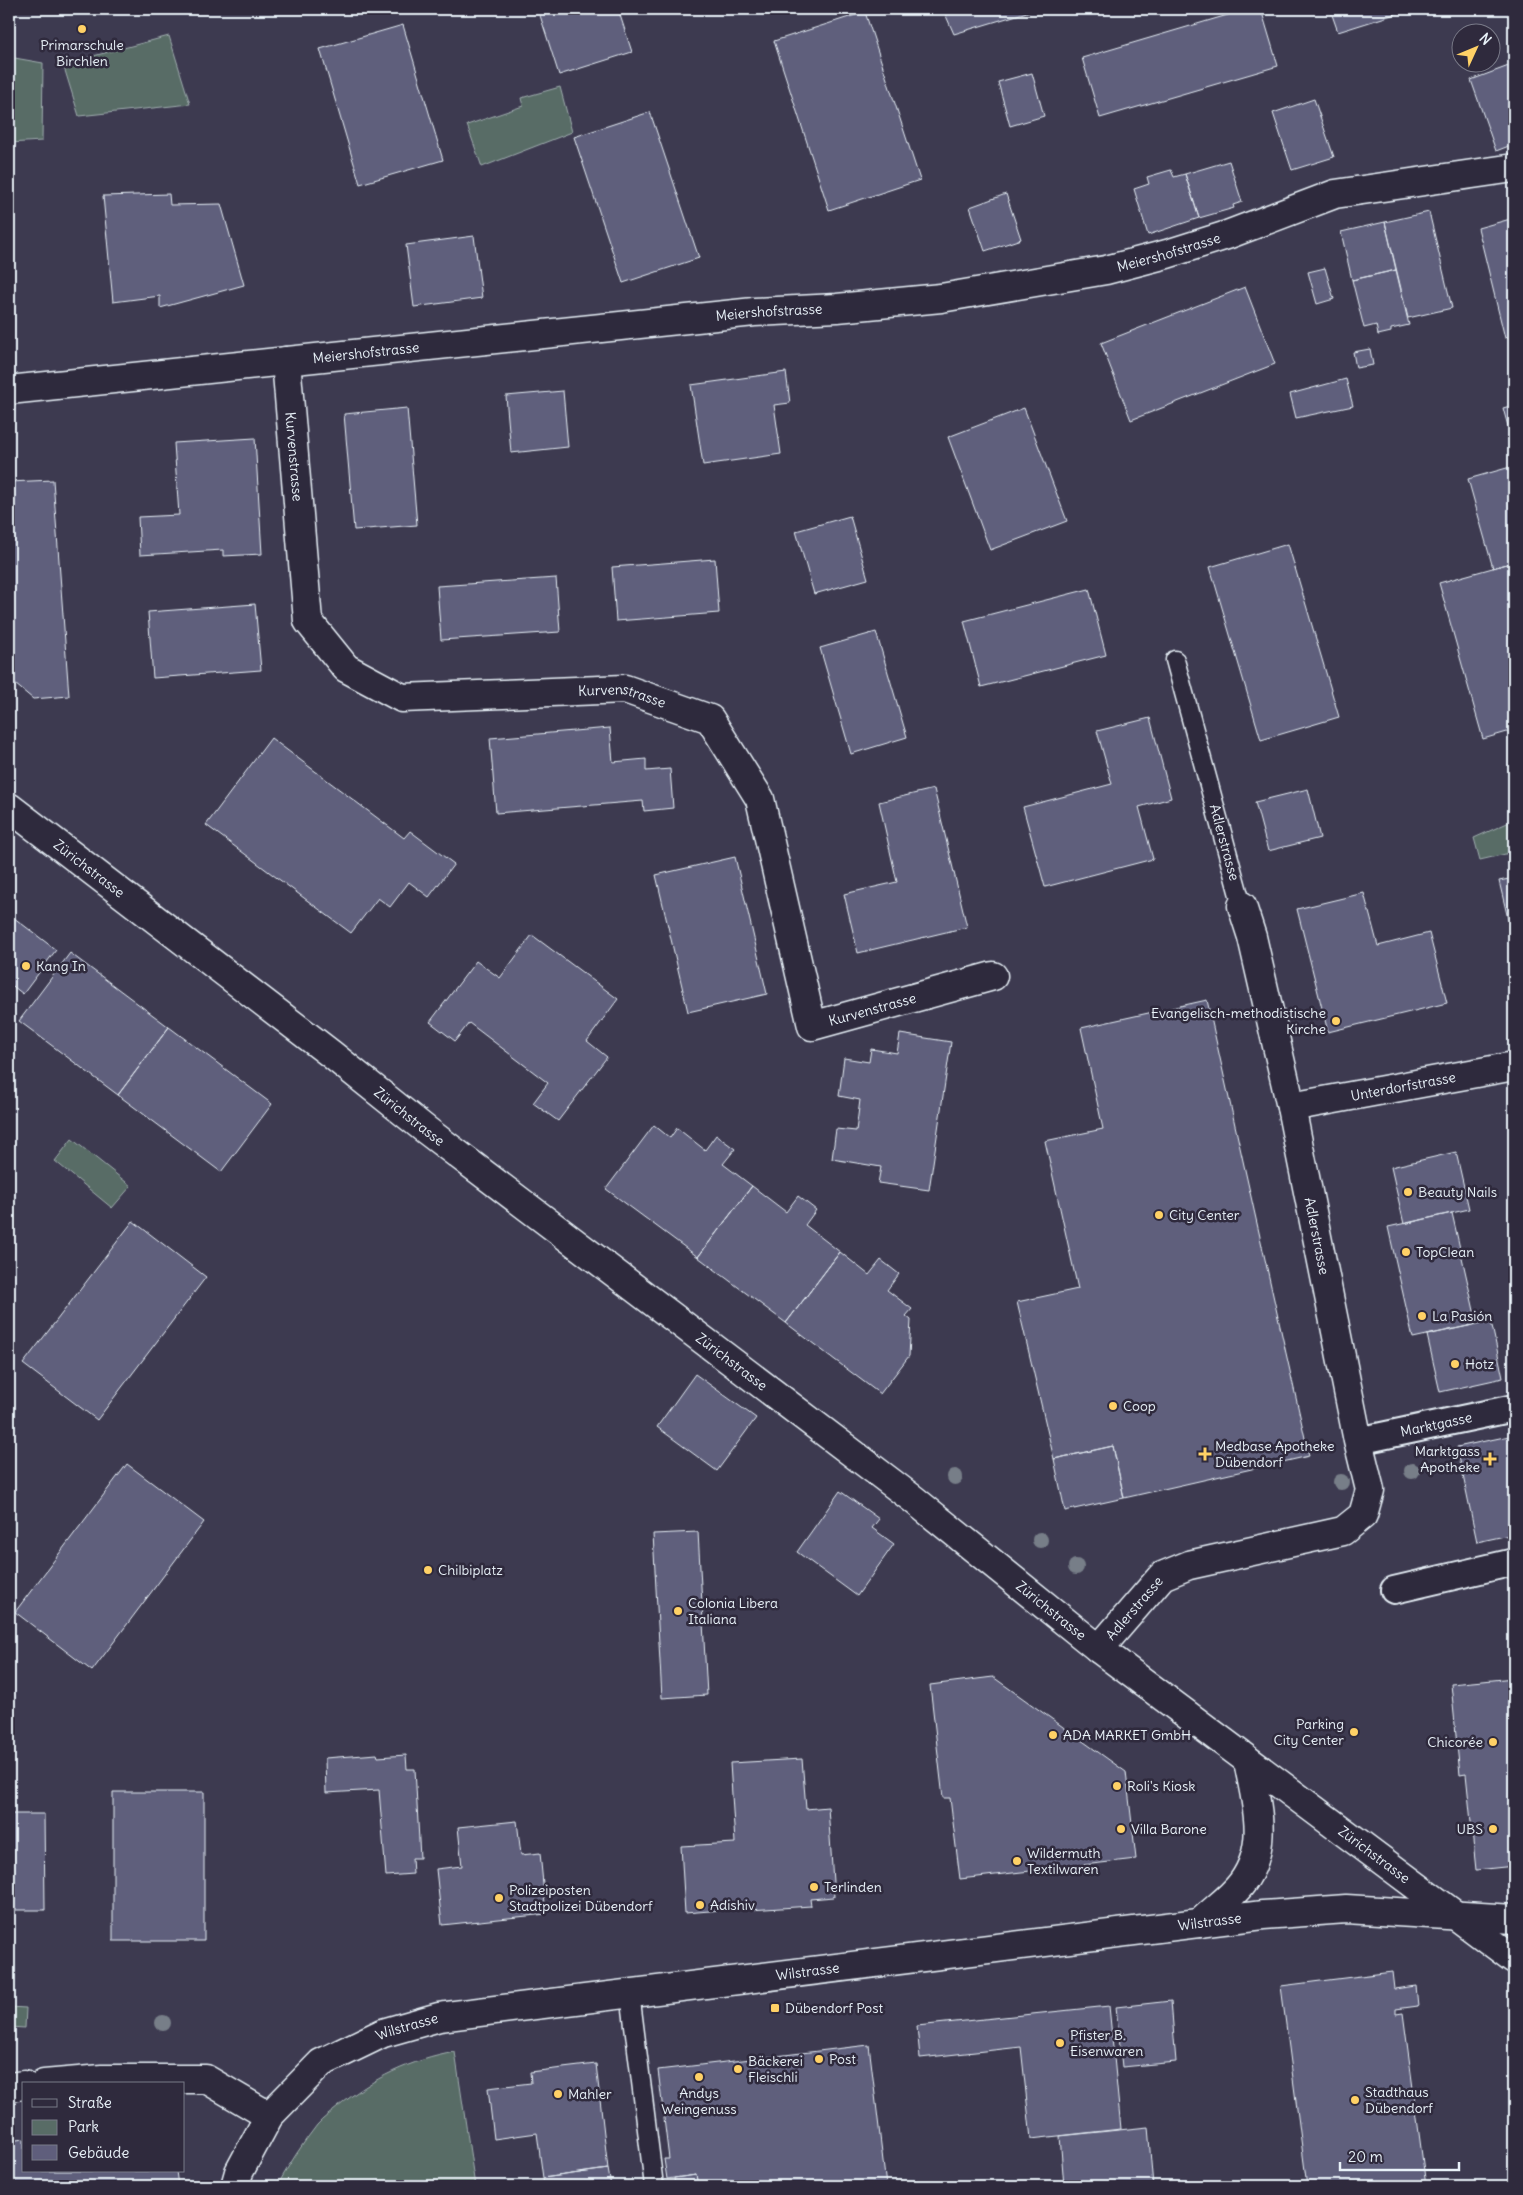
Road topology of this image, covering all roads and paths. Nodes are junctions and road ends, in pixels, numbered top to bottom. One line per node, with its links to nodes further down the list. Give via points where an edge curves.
1 (1514, 168): 2 (street, Meiershofstrasse, via 1335,194 1261,224 1144,260 1106,270 941,298 754,312)
2 (286, 361): 3 (street, Meiershofstrasse); 7 (street, Kurvenstrasse, via 308,621 346,668 402,698 625,689 710,719 760,799 812,1026)
3 (9, 390)
4 (1176, 660): 6 (lane, Adlerstrasse)
5 (9, 808): 14 (street, Zürichstrasse, via 426,1130 913,1498)
6 (1242, 906): 9 (street, Adlerstrasse)
7 (993, 976)
8 (1514, 1066): 9 (street, Unterdorfstrasse)
9 (1291, 1107): 11 (street, Adlerstrasse)
10 (1514, 1408): 11 (street, Marktgasse)
11 (1358, 1441): 14 (street, Adlerstrasse, via 1370,1490 1363,1515 1343,1531 1189,1565 1162,1576)
12 (1514, 1562): 13 (street)
13 (1394, 1590)
14 (1100, 1649): 15 (street, Zürichstrasse)
15 (1248, 1761): 16 (street, Zürichstrasse); 18 (street, via 1260,1823 1258,1850 1242,1883)
16 (1456, 1916): 17 (street, Wilstrasse); 18 (street, Wilstrasse, via 1346,1909); 19 (street, Zürichstrasse)
17 (1514, 1919)
18 (1200, 1923): 20 (street, Wilstrasse)
19 (1514, 1959)
20 (630, 1993): 24 (street, Wilstrasse, via 439,2017 383,2033 321,2063); 26 (lane)
21 (67, 2082): 24 (street, via 206,2079)
22 (22, 2085): 23 (street)
23 (9, 2087)
24 (269, 2116): 25 (street, Wilstrasse, via 239,2172)
25 (235, 2186)
26 (654, 2186)

